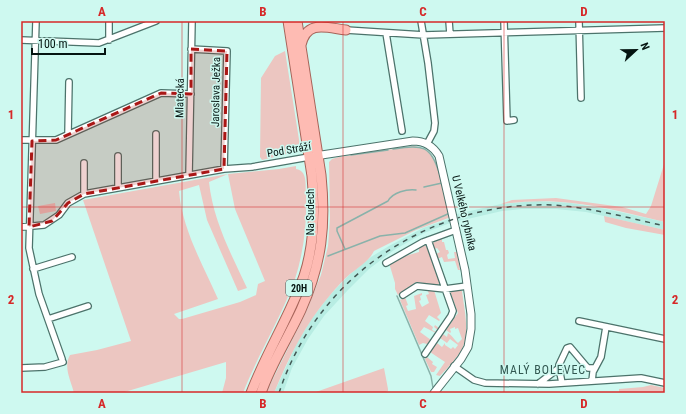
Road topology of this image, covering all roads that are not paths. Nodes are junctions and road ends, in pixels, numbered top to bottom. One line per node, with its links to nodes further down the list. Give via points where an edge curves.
1 (36, 21): 20 (street)
2 (109, 21): 19 (street)
3 (156, 21): 19 (street)
4 (192, 21): 21 (street, Mlatecká)
5 (288, 21): 34 (main road, Na Sudech / 20H)
6 (297, 21): 22 (main road, Na Sudech / 20H)
7 (421, 21): 17 (street)
8 (449, 21): 16 (street)
9 (504, 21): 15 (street)
10 (579, 21): 13 (street)
11 (665, 28): 13 (street)
12 (346, 30): 14 (street); 22 (main road, via 314,28 304,35)
13 (579, 31): 15 (street); 25 (street)
14 (386, 33): 17 (street); 27 (street)
15 (504, 33): 16 (street); 26 (street, via 507,121)
16 (450, 34): 17 (street)
17 (424, 35): 32 (street, via 435,123)
18 (21, 40): 20 (street)
19 (109, 40): 20 (street, via 99,43)
20 (36, 41): 31 (street)
21 (191, 49): 24 (street, Mlatecká); 36 (street, Jaroslava Ježka, via 227,51)
22 (301, 49): 34 (main road, Na Sudech / 20H)
23 (69, 82): 28 (street)
24 (190, 94): 28 (street, via 161,93); 37 (street, Mlatecká)
25 (580, 98)
26 (514, 120)
27 (402, 131)
28 (68, 134): 31 (street, via 56,140)
29 (156, 134): 38 (street)
30 (21, 140): 31 (street)
31 (32, 141): 42 (street)
32 (427, 144): 34 (street, Pod Stráží, via 410,141); 43 (street, U Velkého rybníka, via 434,149 440,160)
33 (118, 156): 39 (street)
34 (314, 156): 36 (street, Pod Stráží, via 252,167); 65 (main road, Na Sudech / 20H, via 314,214 308,259 296,295); 66 (main road, Na Sudech / 20H, via 322,187 324,216 318,260 301,309)
35 (84, 163): 40 (street)
36 (224, 169): 37 (street, Pod Stráží)
37 (189, 175): 38 (street, Pod Stráží)
38 (156, 181): 39 (street, Pod Stráží)
39 (118, 188): 40 (street, Pod Stráží)
40 (84, 194): 42 (street, Pod Stráží, via 68,203 59,215 44,226)
41 (21, 227): 42 (street, Pod Stráží)
42 (29, 227): 47 (street)
43 (456, 230): 44 (street); 48 (street, U Velkého rybníka)
44 (428, 240): 46 (street); 49 (street)
45 (72, 257): 47 (street)
46 (386, 263)
47 (33, 269): 52 (street)
48 (467, 286): 49 (street); 57 (street, U Velkého rybníka, via 471,314 470,339 468,347)
49 (445, 288): 50 (street, via 417,286); 56 (street, via 453,313)
50 (403, 295)
51 (88, 306): 52 (street)
52 (48, 319): 58 (street, via 63,360 45,367)
53 (579, 321): 54 (street)
54 (606, 327): 55 (street); 60 (street, via 601,357)
55 (665, 339)
56 (425, 354)
57 (454, 366): 64 (street, via 474,380 485,383); 67 (street, U Velkého rybníka)
58 (21, 368)
59 (559, 368): 60 (street, via 567,348 570,347 588,368); 62 (street); 64 (street)
60 (595, 368): 61 (street)
61 (592, 381): 62 (street); 63 (street, via 641,378)
62 (562, 383): 64 (street)
63 (665, 383)
64 (538, 384)
65 (251, 393)
66 (262, 393)
67 (434, 393)

